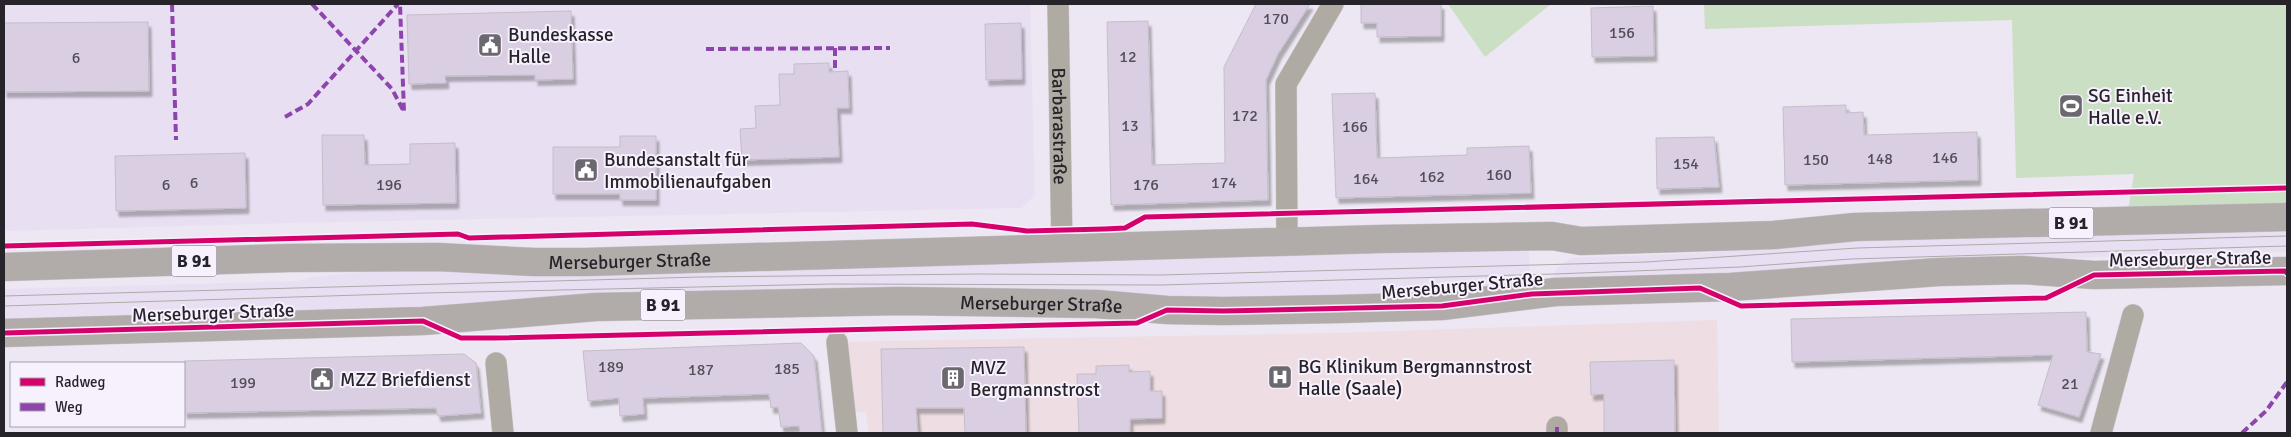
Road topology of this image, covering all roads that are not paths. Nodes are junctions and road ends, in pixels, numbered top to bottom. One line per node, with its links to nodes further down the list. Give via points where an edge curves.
1 (1058, 4): 5 (street, Barbarastraße)
2 (1333, 4): 4 (street, via 1286,84)
3 (2287, 217): 4 (main road, Merseburger Straße / B 91, via 1855,228 1774,235 1582,241 1552,236)
4 (1287, 242): 5 (main road, Merseburger Straße / B 91)
5 (1062, 249): 6 (main road, Merseburger Straße / B 91, via 542,262 429,257)
6 (4, 266)
7 (2287, 271): 9 (main road, Merseburger Straße / B 91, via 2094,275 2022,270 1939,272 1730,287 1555,292 1442,306 1338,309 1167,310 1097,304 900,301 596,307 423,321)
8 (2133, 315): 14 (street)
9 (4, 333)
10 (837, 342): 13 (street)
11 (496, 363): 12 (street)
12 (503, 433)
13 (847, 433)
14 (2101, 433)

